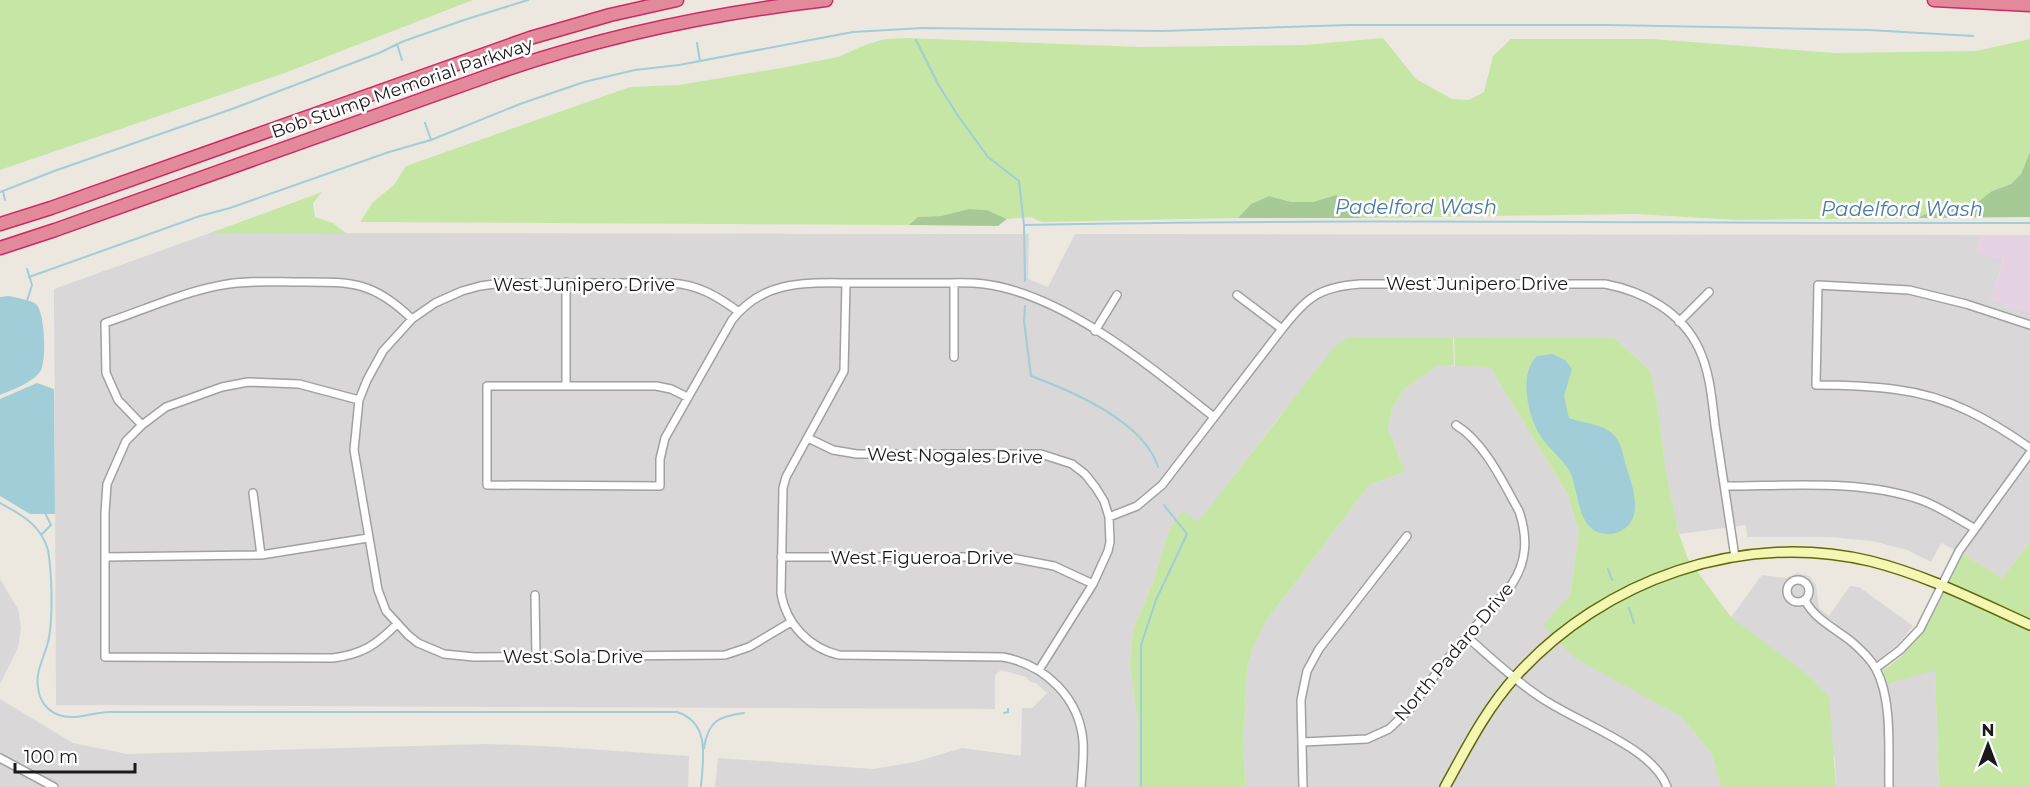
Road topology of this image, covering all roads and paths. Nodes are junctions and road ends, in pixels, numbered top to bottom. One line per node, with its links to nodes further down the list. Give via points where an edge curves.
1 (677, 0): 5 (highway, Bob Stump Memorial Parkway, via 520,41)
2 (826, 0): 6 (highway, Bob Stump Memorial Parkway, via 708,17 564,51)
3 (1934, 0): 4 (highway)
4 (2030, 5)
5 (0, 224)
6 (0, 248)
7 (566, 282): 13 (street, West Junipero Drive, via 682,284 711,292); 14 (street, West Junipero Drive, via 480,286 444,298); 20 (street)
8 (846, 283): 9 (street); 13 (street, via 786,285 761,294); 26 (street, via 844,371)
9 (954, 283): 18 (street, via 982,283 1031,295); 19 (street)
10 (1708, 292): 15 (street)
11 (1118, 295): 18 (street)
12 (1237, 295): 17 (street)
13 (739, 312): 21 (street)
14 (412, 320): 22 (street, West Junipero Drive, via 383,351); 24 (street, via 387,297 359,285 249,282 202,290 105,323 108,379 118,400)
15 (1679, 322): 17 (street, West Junipero Drive, via 1654,300 1605,284 1360,284 1314,294); 29 (street, West Junipero Drive, via 1699,349 1705,367)
16 (2030, 325): 27 (street, via 1909,290 1818,285 1816,385 1900,390 1944,401 1987,419)
17 (1282, 329): 23 (street, West Junipero Drive)
18 (1095, 331): 23 (street, via 1152,368)
19 (954, 357)
20 (566, 386): 21 (street, via 656,386); 21 (street, via 487,386 487,485 660,486 664,438)
21 (687, 397)
22 (359, 400): 24 (street, via 299,384 248,382 177,402); 34 (street, West Sola Drive, via 354,450)
23 (1214, 417): 31 (street, West Junipero Drive, via 1153,494)
24 (142, 425): 36 (street, via 126,441 107,484)
25 (1456, 425): 46 (street, North Padaro Drive, via 1470,434 1481,449 1519,511 1525,534 1521,570)
26 (808, 438): 31 (street, West Nogales Drive, via 833,450 857,454 1030,454 1056,458 1085,474 1104,501); 37 (street, via 783,488)
27 (2030, 448)
28 (2030, 453): 32 (street)
29 (1725, 486): 32 (street, via 1878,489 1937,507); 38 (street, West Junipero Drive)
30 (253, 493): 35 (street)
31 (1109, 518): 39 (street, via 1108,551)
32 (1974, 528): 40 (street)
33 (1407, 536): 51 (street, via 1311,661 1302,689)
34 (368, 538): 35 (street); 44 (street, West Sola Drive, via 378,590 386,611)
35 (261, 555): 36 (street)
36 (105, 556): 44 (street, via 105,657 352,656 378,643)
37 (782, 557): 39 (street, West Figueroa Drive, via 1007,557 1054,566); 43 (street, via 782,599)
38 (1735, 557): 40 (street, via 1796,553 1842,556); 50 (street, via 1652,579 1612,599 1563,631)
39 (1093, 584): 49 (street)
40 (1941, 584): 45 (street); 48 (street, via 1920,629)
41 (535, 595): 47 (street)
42 (1804, 600): 48 (street, via 1810,610 1859,649)
43 (791, 622): 47 (street, West Sola Drive, via 749,647 725,655); 49 (street, via 818,648 839,656 1003,657)
44 (397, 624): 47 (street, West Sola Drive, via 418,643 444,654)
45 (2030, 625)
46 (1466, 636): 50 (street); 51 (street, North Padaro Drive, via 1411,708 1389,729 1367,739)
47 (536, 657)
48 (1876, 668): 58 (street, via 1886,698)
49 (1039, 669): 54 (street, via 1066,695 1079,719 1083,742)
50 (1515, 678): 56 (street, via 1479,726); 57 (street, via 1545,701 1649,760)
51 (1303, 742): 55 (street)
52 (0, 758): 53 (street)
53 (54, 787)
54 (1081, 787)
55 (1303, 787)
56 (1445, 787)
57 (1667, 787)
58 (1889, 787)

